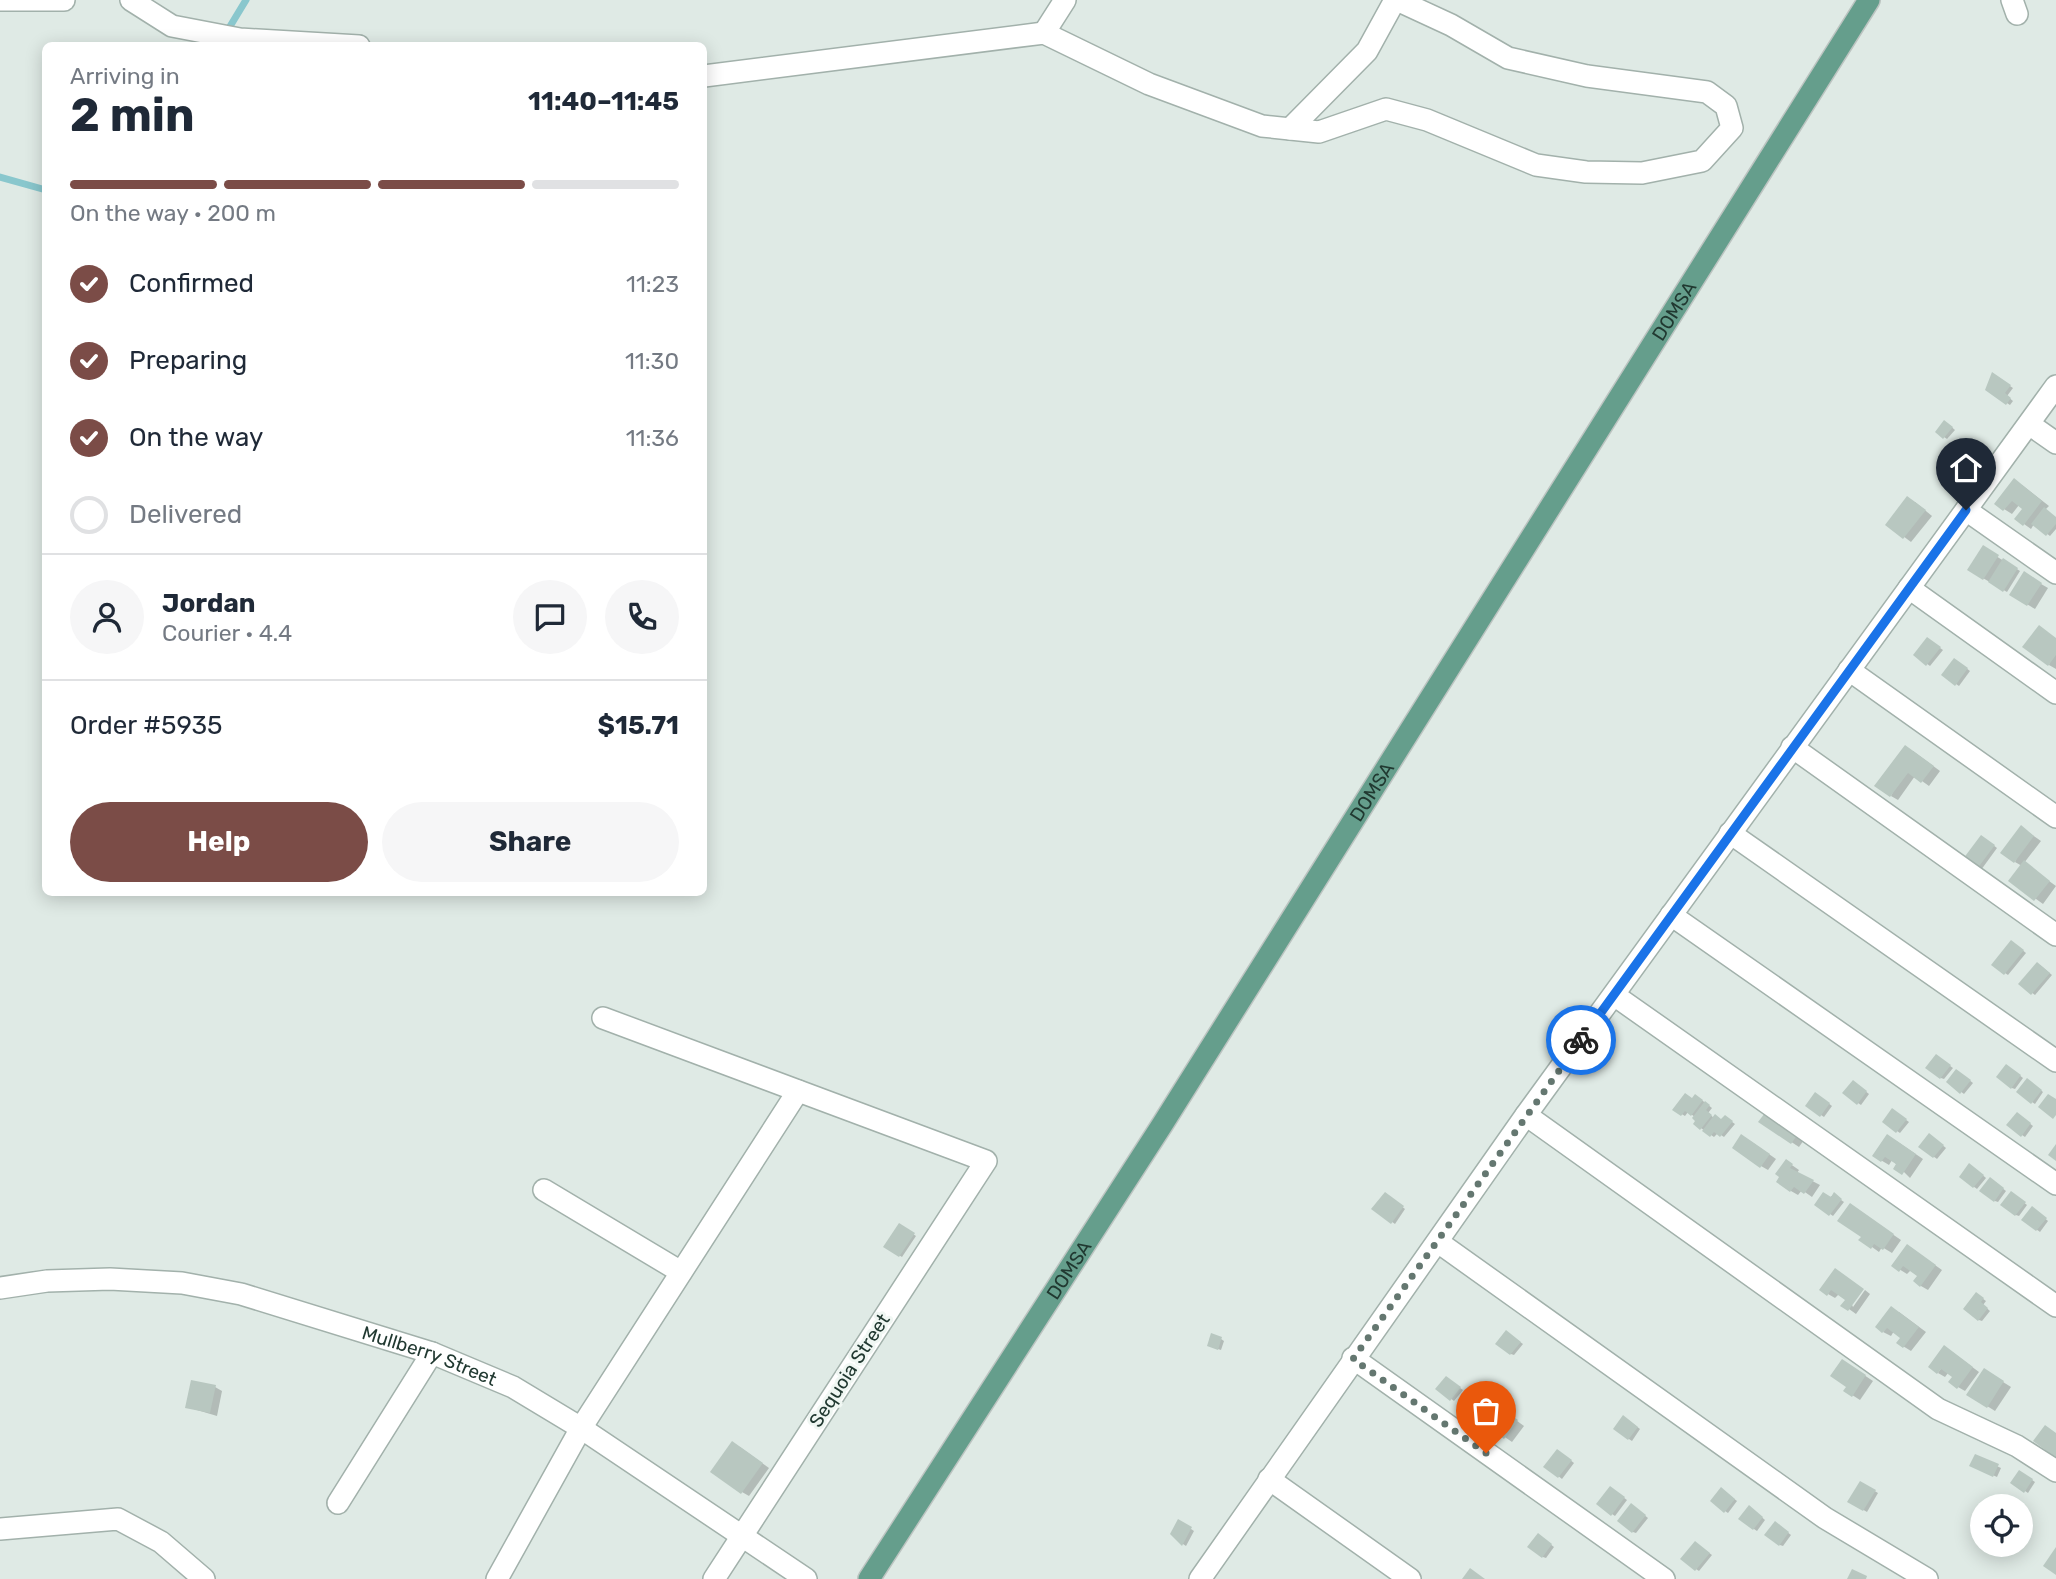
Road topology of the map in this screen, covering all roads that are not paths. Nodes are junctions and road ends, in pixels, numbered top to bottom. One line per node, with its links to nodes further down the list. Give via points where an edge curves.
1 (0, 0): 2 (street)
2 (64, 0)
3 (131, 0): 8 (street, via 173,26 240,39)
4 (1065, 0): 7 (street)
5 (1396, 0): 10 (street, via 1367,51); 10 (street, via 1508,58 1587,76 1707,92 1727,106 1732,128 1702,161 1642,173 1536,165 1427,120 1385,108 1319,132)
6 (1868, 0): 47 (main road, DOMSA, via 1162,1125)
7 (1044, 33): 9 (street); 10 (street, via 1226,115 1262,127)
8 (291, 42)
9 (707, 76)
10 (1290, 129)
11 (2056, 386): 12 (street)
12 (2029, 424): 13 (street); 14 (street)
13 (2056, 443)
14 (1966, 510): 15 (street); 16 (street)
15 (2056, 573)
16 (1909, 589): 17 (street); 18 (street)
17 (1850, 670): 19 (street); 20 (street)
18 (2056, 693)
19 (1792, 747): 21 (street); 23 (street)
20 (2056, 817)
21 (1730, 833): 22 (street); 26 (street)
22 (1671, 915): 24 (street); 29 (street)
23 (2056, 935)
24 (1614, 995): 28 (street); 34 (street)
25 (603, 1018): 27 (street)
26 (2056, 1061)
27 (798, 1091): 32 (street); 42 (street, Sequoia Street, via 986,1161)
28 (1526, 1115): 31 (street); 38 (street, via 1938,1409 2017,1446)
29 (2056, 1184)
30 (544, 1191): 32 (street)
31 (1438, 1242): 36 (street); 51 (street, via 1825,1518)
32 (681, 1272): 37 (street)
33 (0, 1288): 35 (street, Mullberry Street, via 110,1279 182,1283 241,1294)
34 (2056, 1306)
35 (432, 1353): 37 (street, Mullberry Street, via 513,1387); 40 (street)
36 (1353, 1359): 39 (street); 50 (street)
37 (581, 1428): 42 (street, Mullberry Street); 44 (street)
38 (2056, 1471)
39 (1269, 1479): 48 (street); 49 (street)
40 (338, 1503)
41 (0, 1529): 43 (street, via 118,1519 161,1542)
42 (740, 1536): 45 (street, Sequoia Street); 46 (street, Mullberry Street)
43 (204, 1579)
44 (497, 1579)
45 (714, 1579)
46 (806, 1579)
47 (869, 1579)
48 (1200, 1579)
49 (1410, 1579)
50 (1664, 1579)
51 (1927, 1579)

